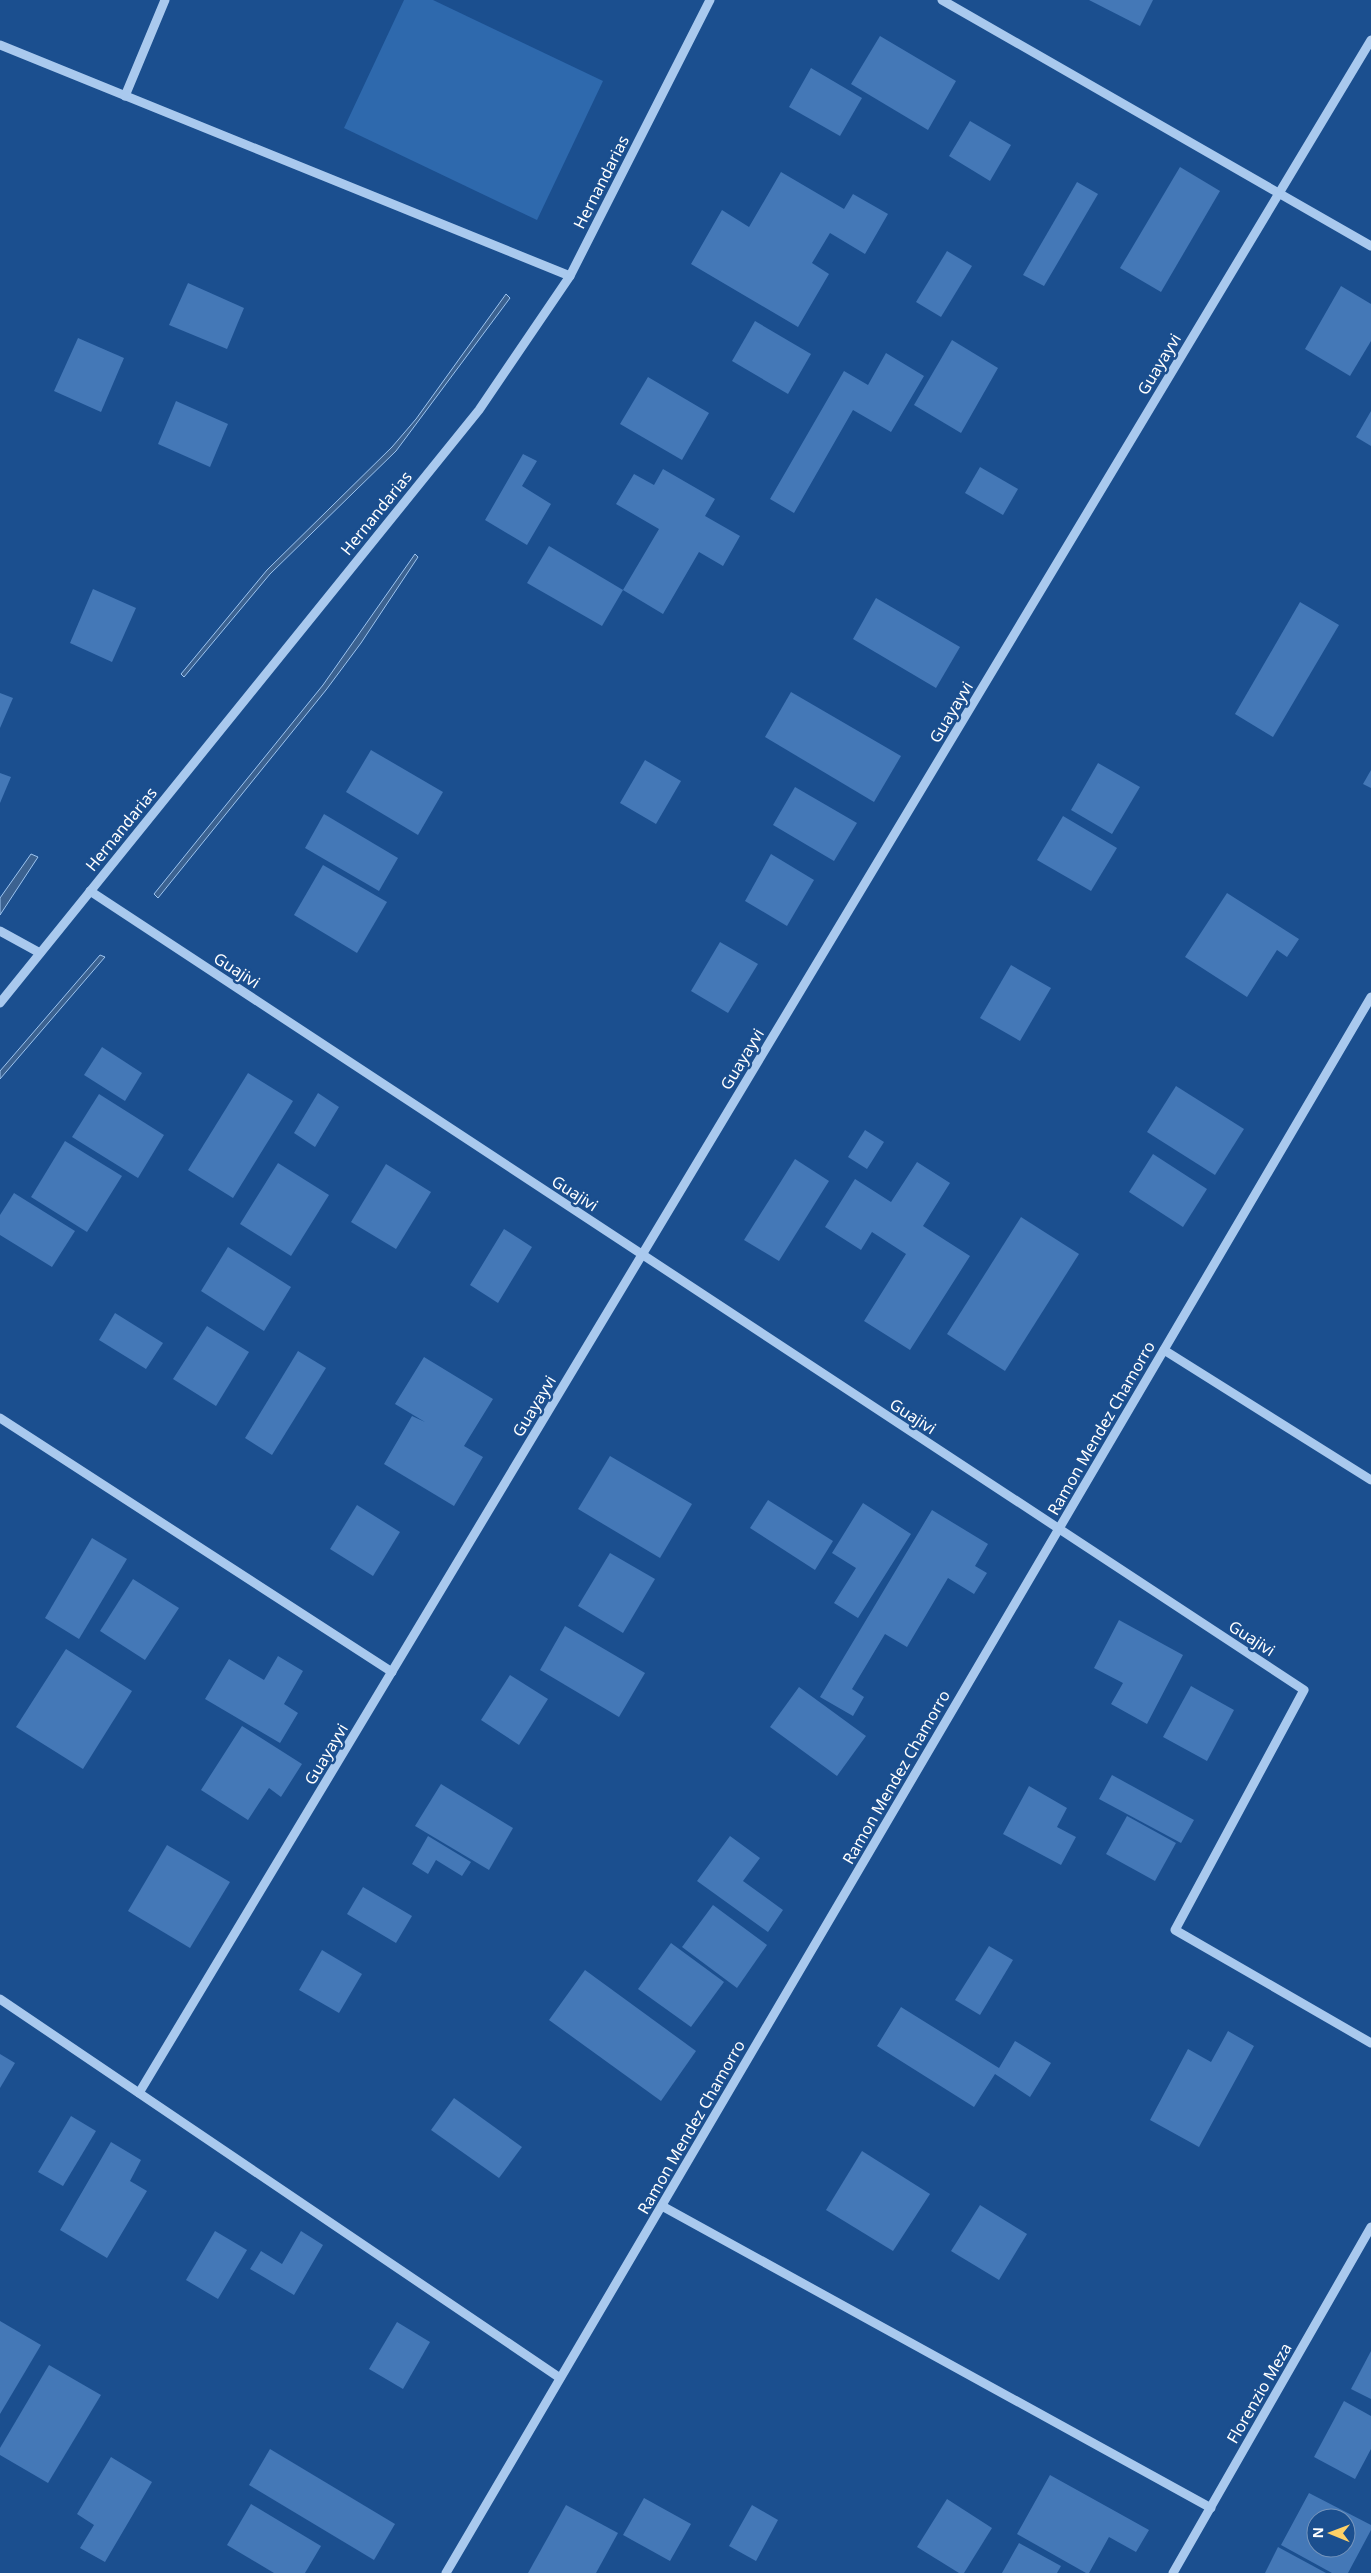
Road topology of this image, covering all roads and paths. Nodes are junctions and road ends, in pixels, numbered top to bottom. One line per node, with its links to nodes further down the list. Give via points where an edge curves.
1 (164, 0): 6 (street)
2 (710, 0): 9 (street, Hernandarias)
3 (942, 0): 7 (street)
4 (1371, 40): 7 (street, Guayayvi)
5 (0, 45): 6 (street)
6 (125, 96): 9 (street)
7 (1280, 192): 8 (street); 15 (street, Guayayvi)
8 (1371, 246)
9 (570, 276): 10 (street, Hernandarias, via 479,410)
10 (90, 891): 12 (street, Hernandarias); 15 (street, Guajivi)
11 (0, 931): 12 (street)
12 (40, 953): 14 (street, Hernandarias)
13 (1371, 997): 16 (street, Ramon Mendez Chamorro)
14 (0, 1003)
15 (642, 1255): 19 (street, Guajivi); 20 (street, Guayayvi)
16 (1164, 1350): 18 (street); 19 (street, Ramon Mendez Chamorro)
17 (0, 1418): 20 (street)
18 (1371, 1480)
19 (1059, 1529): 22 (street, Guajivi, via 1304,1690 1176,1930); 24 (street, Ramon Mendez Chamorro)
20 (392, 1672): 23 (street, Guayayvi)
21 (0, 1999): 23 (street)
22 (1371, 2043)
23 (139, 2093): 27 (street)
24 (662, 2206): 27 (street, Ramon Mendez Chamorro); 28 (street)
25 (1371, 2228): 26 (street, Florenzio Meza)
26 (1367, 2244): 28 (street, Florenzio Meza)
27 (560, 2378): 29 (street, Ramon Mendez Chamorro)
28 (1211, 2508): 30 (street, Florenzio Meza)
29 (446, 2573)
30 (1174, 2573)

